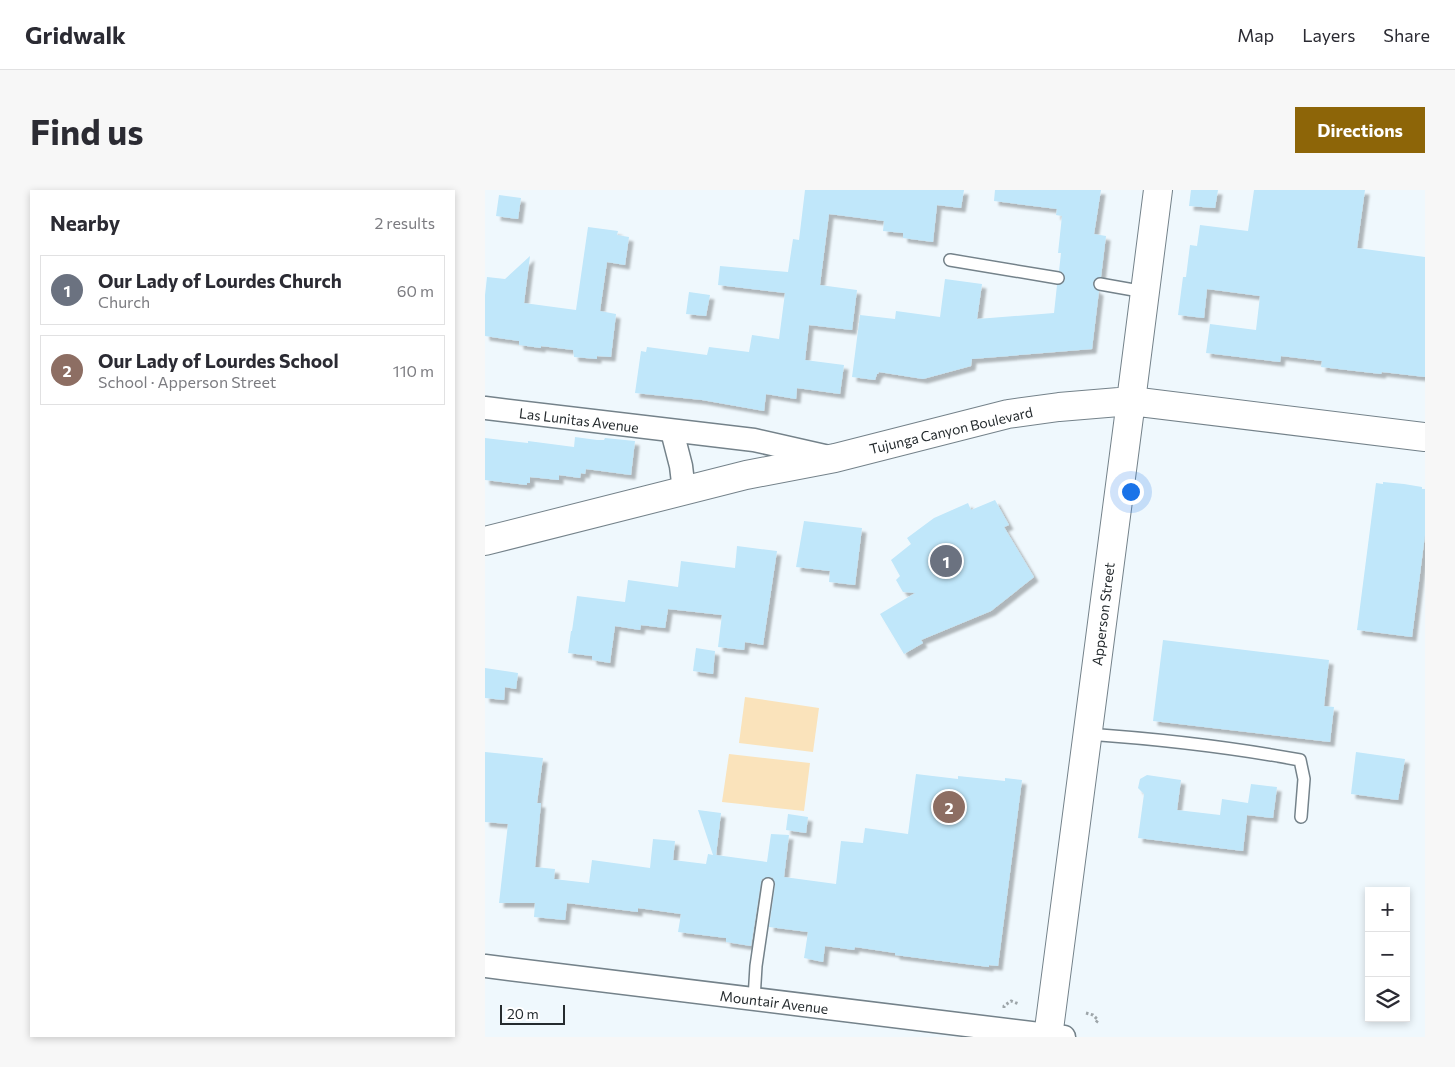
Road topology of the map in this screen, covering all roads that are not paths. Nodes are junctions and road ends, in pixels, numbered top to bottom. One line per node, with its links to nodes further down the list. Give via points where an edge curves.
1 (1158, 190): 5 (main road, Apperson Street)
2 (950, 260): 3 (lane)
3 (1058, 278)
4 (1100, 284): 5 (lane)
5 (1145, 292): 6 (main road, Apperson Street)
6 (1131, 400): 9 (main road, Tujunga Canyon Boulevard); 10 (main road, Tujunga Canyon Boulevard, via 1008,414); 13 (main road, Apperson Street)
7 (485, 408): 8 (street, Las Lunitas Avenue)
8 (672, 431): 10 (street, Las Lunitas Avenue, via 754,440); 11 (street)
9 (1425, 437)
10 (835, 458): 11 (main road, Tujunga Canyon Boulevard)
11 (684, 491): 12 (main road, Tujunga Canyon Boulevard)
12 (485, 542)
13 (1087, 734): 14 (lane, via 1207,746 1300,760 1303,779); 18 (main road, Apperson Street)
14 (1301, 817)
15 (768, 884): 17 (lane)
16 (485, 966): 17 (street, Mountair Avenue)
17 (753, 999): 18 (street, Mountair Avenue)
18 (1053, 1036)

